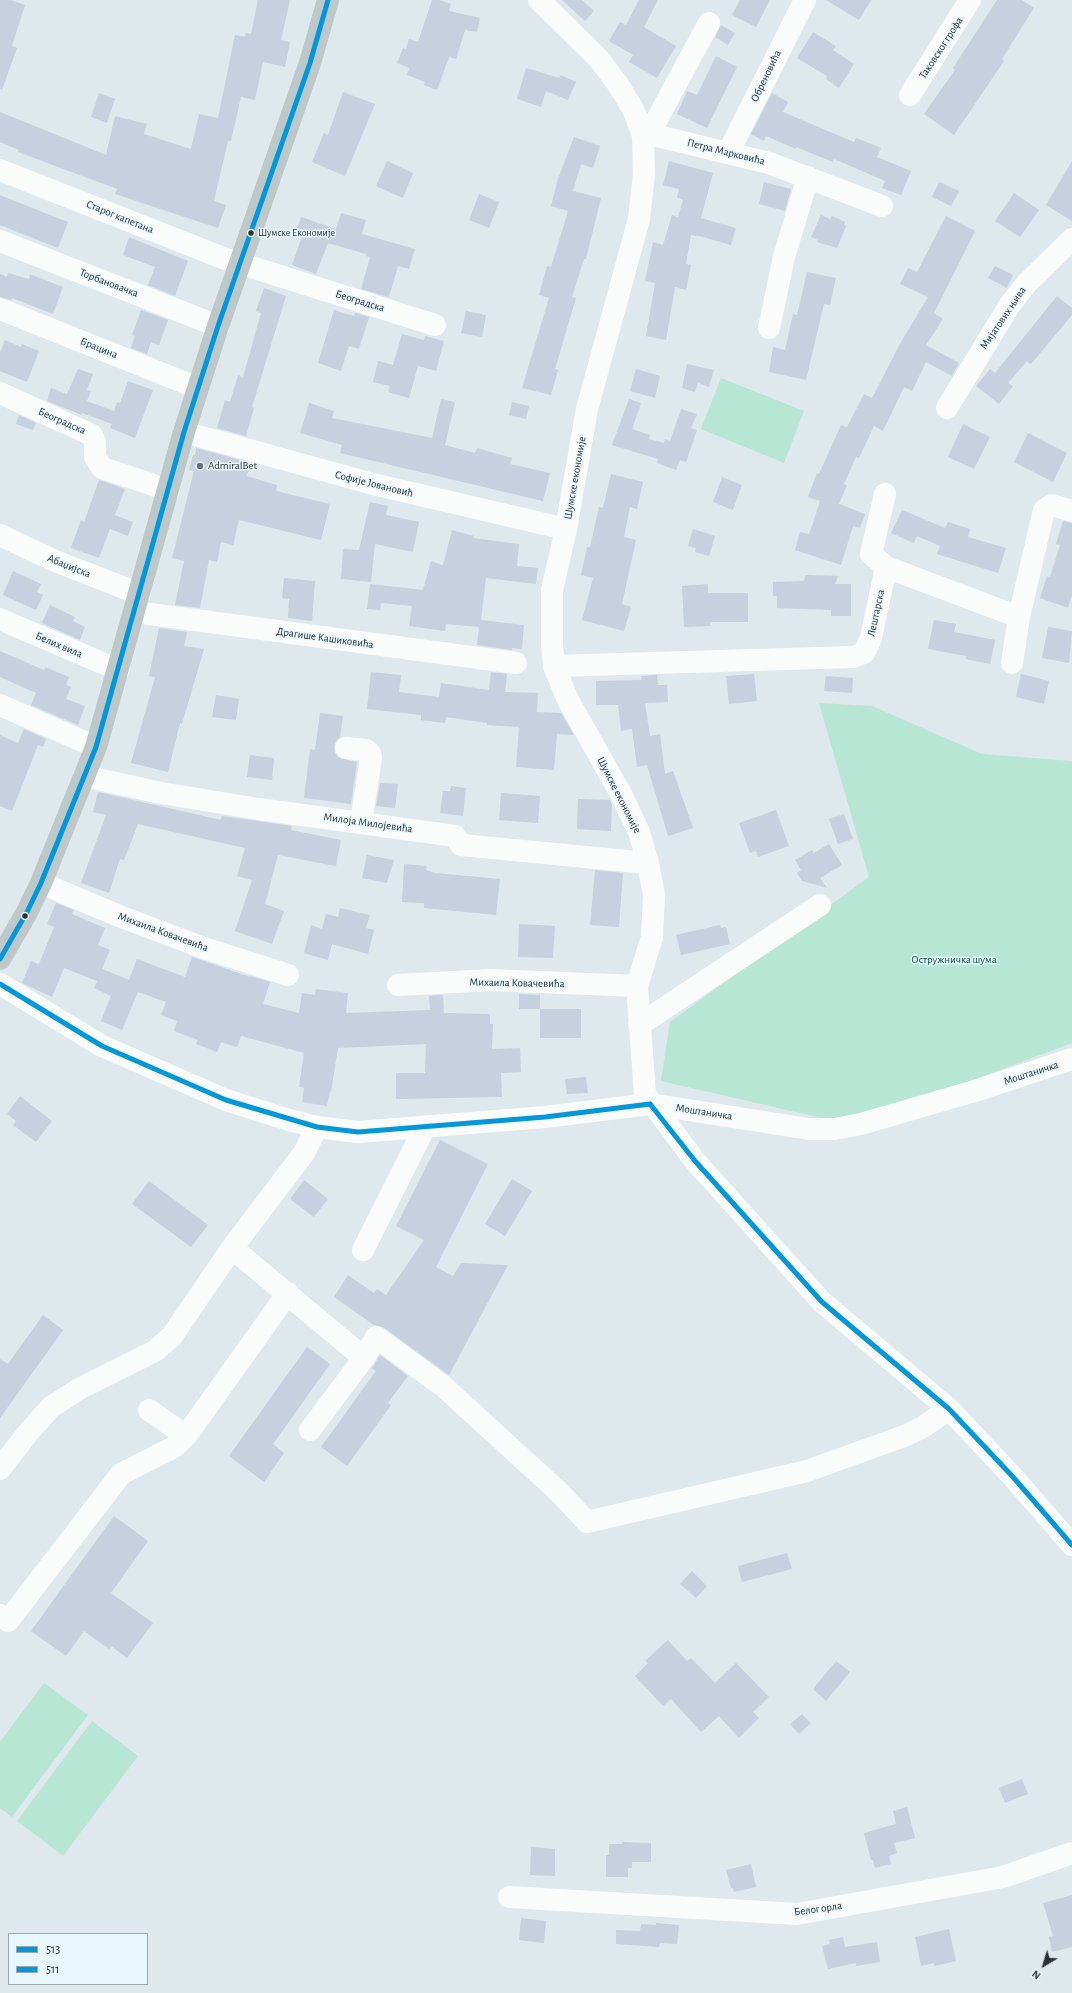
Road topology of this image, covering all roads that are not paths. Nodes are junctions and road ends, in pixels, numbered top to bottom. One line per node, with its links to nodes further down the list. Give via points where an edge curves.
1 (328, 0): 14 (main road, via 310,63)
2 (539, 0): 7 (street, Шумске економије, via 599,59 617,83)
3 (805, 0): 8 (street, Обреновића)
4 (970, 0): 6 (street, Таковског грофа)
5 (709, 23): 7 (street)
6 (910, 95)
7 (646, 135): 8 (street, Петра Марковића); 26 (street, Шумске економије, via 639,219 587,409)
8 (728, 153): 10 (street, Петра Марковића)
9 (0, 170): 14 (street, Старог капетана)
10 (808, 176): 11 (street, Петра Марковића); 18 (street, via 784,257)
11 (882, 206)
12 (1072, 239): 21 (street, Мијатових њива, via 1027,282 1009,306)
13 (0, 241): 17 (street, Торбановачка)
14 (240, 264): 16 (street, Београдска); 17 (main road)
15 (0, 309): 19 (street, Брацина)
16 (435, 325)
17 (218, 326): 19 (main road)
18 (768, 328)
19 (198, 388): 22 (main road)
20 (0, 393): 23 (street, Београдска, via 92,435 95,442 95,457 102,468)
21 (947, 408)
22 (184, 432): 23 (main road); 26 (street, Софије Јовановић, via 373,484)
23 (168, 492): 29 (main road)
24 (885, 494): 28 (street, via 871,554)
25 (1072, 511): 30 (street, via 1052,505 1044,510)
26 (566, 529): 34 (street, Шумске економије, via 552,590)
27 (0, 535): 29 (street, Абаџијска)
28 (886, 567): 30 (street); 34 (street, Лештарска, via 871,638 864,653 853,657)
29 (138, 603): 32 (street, Драгише Кашиковића); 35 (main road)
30 (1019, 617): 33 (street)
31 (0, 619): 35 (street, Белих вила, via 97,662)
32 (516, 663)
33 (1012, 663)
34 (554, 666): 41 (street, Шумске економије, via 568,700 621,794 639,832)
35 (119, 669): 37 (main road)
36 (0, 705): 37 (street)
37 (96, 747): 39 (main road)
38 (346, 748): 40 (street, via 366,750 370,753)
39 (84, 776): 40 (street, Милоја Милојевића, via 161,793); 42 (main road)
40 (361, 822): 41 (street, Милоја Милојевића, via 455,836 461,845)
41 (648, 863): 48 (street, Шумске економије, via 654,895 652,937)
42 (41, 882): 44 (main road); 45 (street, Михаила Ковачевића, via 204,948)
43 (820, 905): 49 (street)
44 (0, 960)
45 (288, 974)
46 (0, 984): 52 (street, Моштаничка, via 102,1046 226,1100)
47 (398, 985): 48 (street, Михаила Ковачевића, via 490,980)
48 (637, 986): 49 (street, Шумске економије)
49 (639, 1025): 51 (street, Шумске економије, via 645,1094)
50 (1072, 1059): 51 (street, Моштаничка, via 978,1090 861,1124 835,1129 809,1129)
51 (650, 1104): 53 (street, Моштаничка, via 545,1117); 58 (street, Шумске економије, via 695,1161 822,1302)
52 (317, 1127): 53 (street, Моштаничка, via 358,1132); 54 (street, via 304,1153)
53 (425, 1127): 55 (street)
54 (232, 1248): 56 (street); 62 (street, via 172,1336 155,1351 79,1389 51,1407)
55 (363, 1250)
56 (288, 1293): 57 (street); 61 (street)
57 (364, 1358): 58 (street, via 376,1337 443,1386 560,1493 587,1522 807,1471 907,1435); 60 (street)
58 (949, 1409): 63 (street, Шумске економије)
59 (150, 1410): 61 (street)
60 (310, 1430)
61 (186, 1436): 64 (street, via 174,1447 121,1474 8,1621)
62 (4, 1456)
63 (1072, 1545)
64 (0, 1615)
65 (1072, 1853): 66 (street, Белог орла, via 1003,1877 797,1914)
66 (510, 1897)

